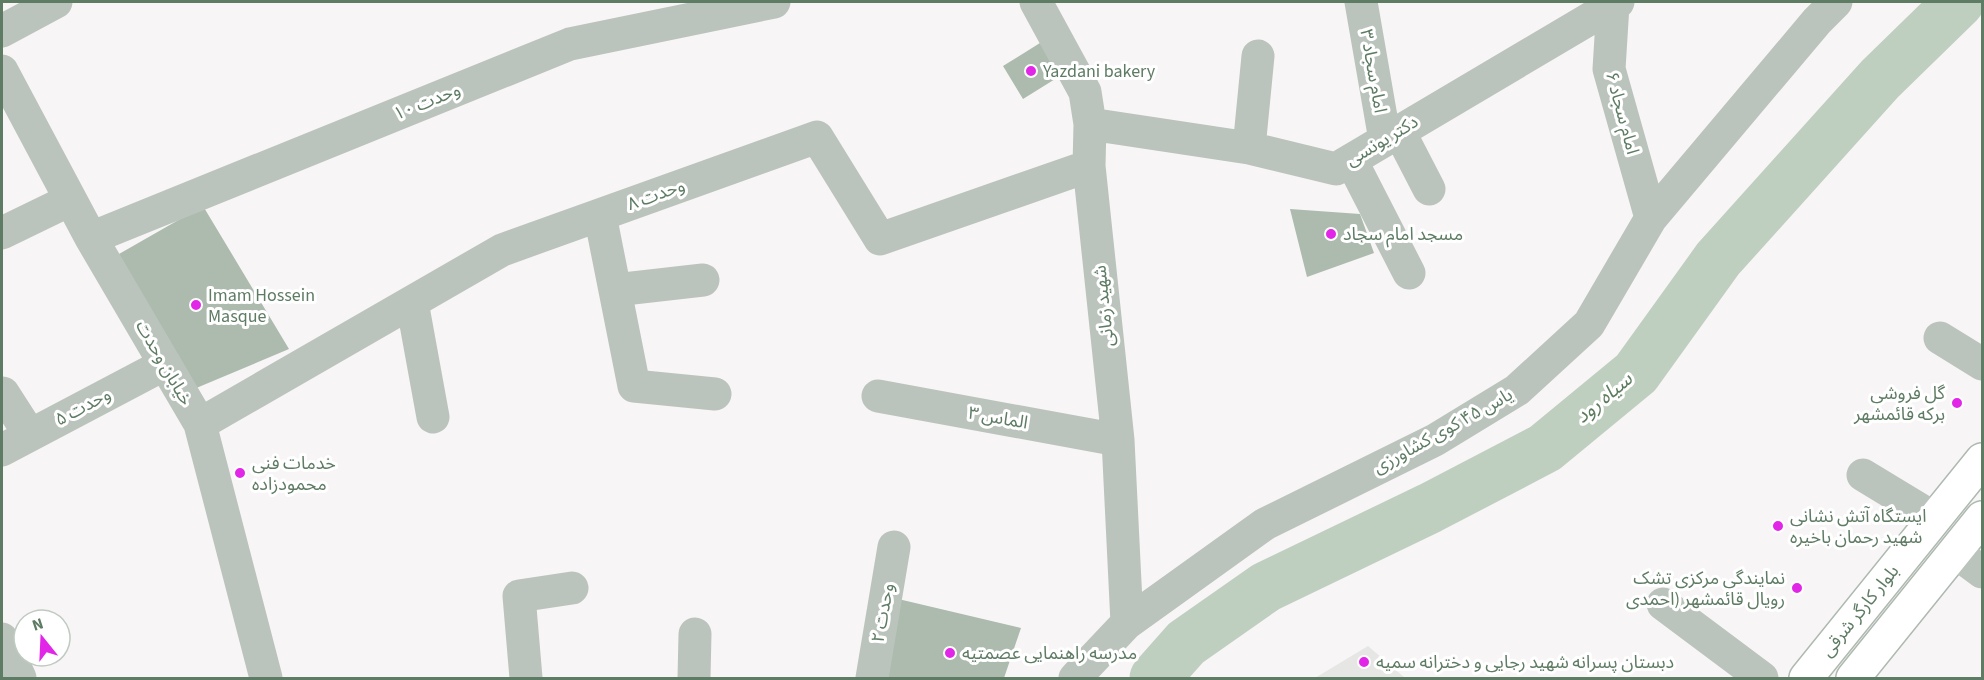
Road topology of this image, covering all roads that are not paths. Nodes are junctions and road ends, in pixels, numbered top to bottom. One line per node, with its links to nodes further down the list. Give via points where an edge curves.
1 (56, 2): 7 (street)
2 (774, 2): 20 (street, وحدت ۱۰, via 570,45)
3 (1036, 2): 10 (street, شهید زمانی, via 1085,92)
4 (1362, 2): 11 (street, امام سجاد ۳)
5 (1836, 2): 18 (street, یاس ۴۵ کوی کشاورزی)
6 (1614, 3): 11 (street, دکتر یونسی); 18 (street, امام سجاد ۶, via 1609,69)
7 (2, 31)
8 (1258, 56): 12 (street)
9 (2, 71): 16 (street, خیابان وحدت)
10 (1090, 124): 12 (street, دکتر یونسی); 14 (street, شهید زمانی)
11 (1392, 136): 13 (street, دکتر یونسی); 15 (street, امام سجاد ۳)
12 (1249, 148): 13 (street, دکتر یونسی, via 1336,169)
13 (1351, 160): 21 (street)
14 (1089, 166): 17 (street, وحدت ۸, via 880,239 817,137); 34 (street, شهید زمانی)
15 (1429, 189)
16 (70, 200): 19 (street); 20 (street, خیابان وحدت)
17 (600, 215): 23 (street); 24 (street, وحدت ۸, via 502,250)
18 (1651, 218): 45 (street, یاس ۴۵ کوی کشاورزی, via 1588,324 1517,390 1435,440 1265,524)
19 (2, 233)
20 (91, 238): 26 (street, خیابان وحدت)
21 (1409, 273)
22 (703, 280): 23 (street)
23 (615, 290): 29 (street, via 634,386)
24 (412, 302): 31 (street); 32 (street, وحدت ۸)
25 (1940, 339): 27 (street)
26 (165, 364): 32 (street, خیابان وحدت); 33 (street, وحدت ۵)
27 (1983, 364)
28 (3, 393): 33 (street)
29 (715, 394)
30 (878, 396): 34 (street, الماس ۳)
31 (433, 417)
32 (200, 424): 49 (street, خیابان وحدت)
33 (30, 435): 35 (street, وحدت ۵)
34 (1118, 440): 45 (street, شهید زمانی)
35 (2, 450)
36 (1983, 460): 39 (main road, بلوار کارگر شرقی)
37 (1863, 475): 39 (street)
38 (1983, 518): 41 (main road, بلوار کارگر شرقی)
39 (1934, 519): 55 (main road, بلوار کارگر شرقی)
40 (894, 547): 52 (street, وحدت ۲)
41 (1955, 552): 42 (street); 56 (main road, بلوار کارگر شرقی)
42 (1983, 572)
43 (572, 588): 50 (street, via 519,596)
44 (1663, 604): 54 (street)
45 (1127, 623): 53 (street, یاس ۴۵ کوی کشاورزی)
46 (695, 634): 51 (street)
47 (2, 639): 48 (street)
48 (20, 678)
49 (266, 678)
50 (526, 678)
51 (694, 678)
52 (872, 678)
53 (1075, 678)
54 (1762, 678)
55 (1806, 678)
56 (1853, 678)

